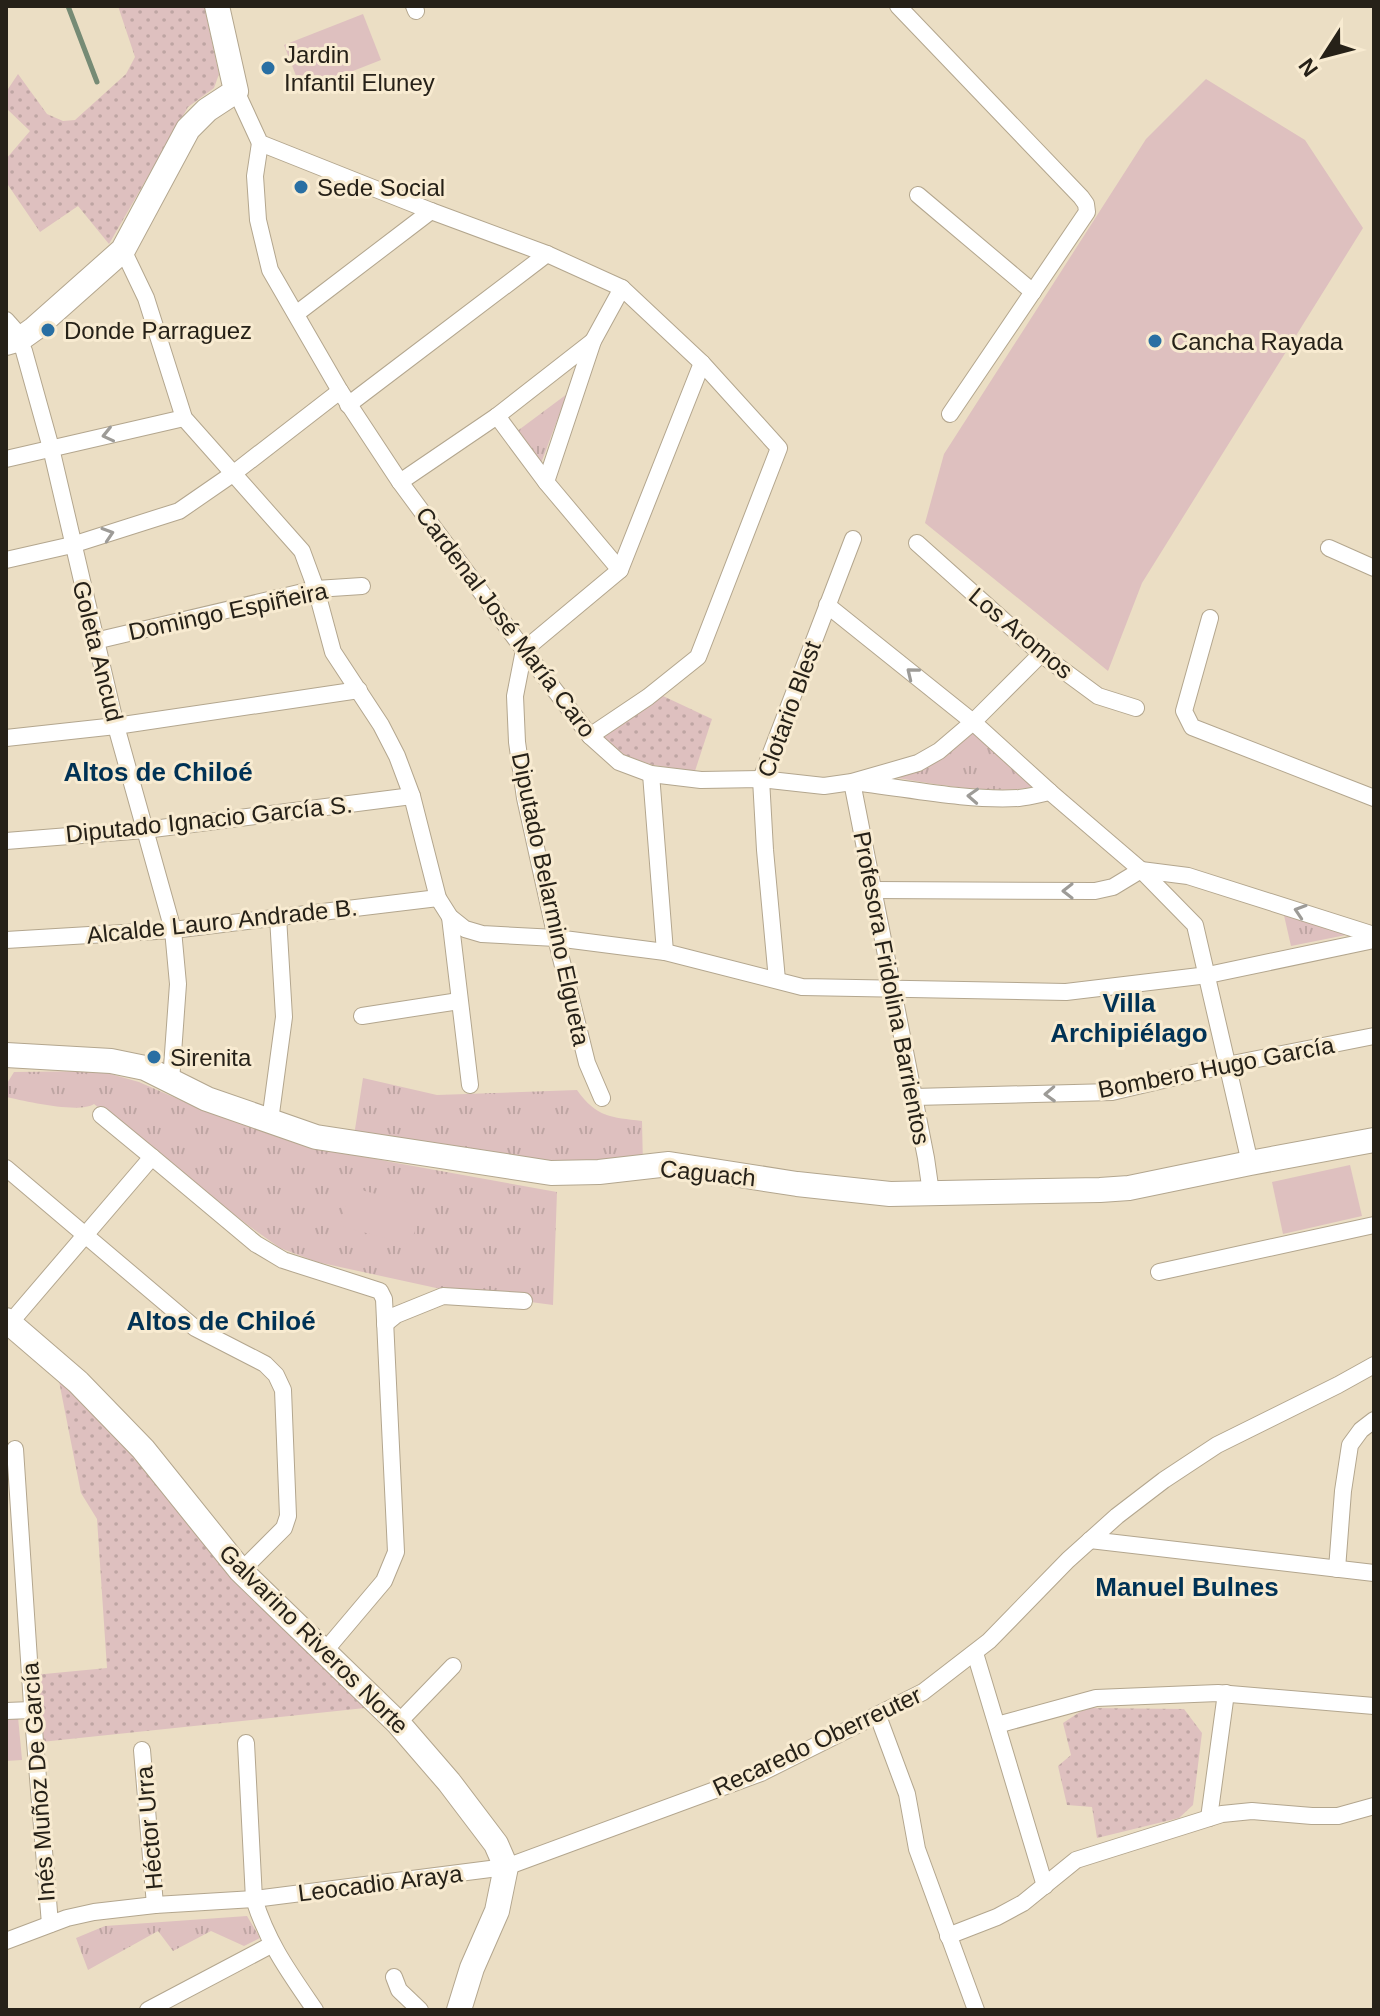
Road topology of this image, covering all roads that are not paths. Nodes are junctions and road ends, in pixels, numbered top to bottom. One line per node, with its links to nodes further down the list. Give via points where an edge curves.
1 (217, 6): 3 (street)
2 (905, 9): 10 (street, via 1086,204 1087,212)
3 (236, 91): 4 (street); 7 (street, via 188,129)
4 (260, 143): 6 (street); 11 (street, Cardenal José María Caro, via 255,176 258,220 270,270)
5 (918, 195): 10 (street)
6 (431, 211): 8 (street); 11 (street)
7 (123, 250): 12 (street); 18 (street, via 146,298)
8 (547, 254): 9 (street); 15 (street)
9 (622, 288): 13 (street); 14 (street)
10 (1033, 292): 16 (street)
11 (296, 314): 15 (street, Cardenal José María Caro)
12 (11, 334): 19 (street, Goleta Ancud, via 24,351)
13 (593, 341): 17 (street); 23 (street)
14 (702, 363): 30 (street); 42 (street, via 779,448 698,657)
15 (344, 398): 21 (street); 22 (street, Cardenal José María Caro)
16 (950, 414)
17 (497, 416): 22 (street); 23 (street)
18 (184, 418): 19 (street, one-way to 19); 21 (street)
19 (51, 448): 20 (street); 26 (street, Goleta Ancud)
20 (6, 459)
21 (234, 473): 26 (street, one-way to 21, via 179,511); 32 (street, via 302,551)
22 (400, 482): 36 (street, Cardenal José María Caro)
23 (546, 482): 30 (street)
24 (853, 539): 33 (street, Clotario Blest)
25 (917, 543): 37 (street, Los Aromos)
26 (72, 545): 28 (street); 35 (street, Goleta Ancud)
27 (1329, 548): 29 (street)
28 (6, 560)
29 (1374, 568)
30 (620, 570): 36 (street)
31 (362, 586): 32 (street, Domingo Espiñeira)
32 (316, 589): 35 (street, Domingo Espiñeira); 38 (street, via 333,652)
33 (827, 605): 40 (street, one-way to 33); 45 (street, Clotario Blest)
34 (1210, 618): 49 (street, via 1184,711 1192,727)
35 (95, 641): 41 (street, Goleta Ancud)
36 (524, 650): 42 (street, Cardenal José María Caro); 59 (street, Diputado Belarmino Elgueta, via 515,696 517,742)
37 (1041, 654): 39 (street, Los Aromos, via 1098,696); 40 (street, Cardenal José María Caro)
38 (359, 690): 41 (street); 48 (street, via 397,756)
39 (1136, 708)
40 (973, 722): 46 (street, Cardenal José María Caro, via 918,763); 47 (street)
41 (116, 726): 43 (street); 50 (street, Goleta Ancud)
42 (590, 736): 44 (street, Cardenal José María Caro, via 619,762)
43 (6, 738)
44 (651, 774): 45 (street, Cardenal José María Caro); 61 (street)
45 (761, 779): 46 (street, Cardenal José María Caro, via 824,786); 63 (street, Clotario Blest)
46 (852, 782): 47 (street, one-way to 46, via 1003,798); 53 (street, Profesora Fridolina Barrientos)
47 (1050, 792): 52 (street)
48 (412, 796): 50 (street, Diputado Ignacio García S.); 54 (street)
49 (1374, 798)
50 (145, 830): 51 (street, Diputado Ignacio García S.); 57 (street, Goleta Ancud)
51 (6, 841)
52 (1141, 870): 53 (street, one-way to 53, via 1095,891); 58 (street, one-way to 52, via 1188,876); 62 (street, via 1195,925)
53 (872, 890): 64 (street, Profesora Fridolina Barrientos)
54 (438, 898): 55 (street, Alcalde Lauro Andrade B.); 56 (street)
55 (278, 917): 57 (street, Alcalde Lauro Andrade B.); 75 (street, via 284,1017)
56 (450, 917): 59 (street, via 482,934); 65 (street)
57 (173, 930): 60 (street, Alcalde Lauro Andrade B.); 70 (street, Goleta Ancud, via 178,984)
58 (1374, 937): 62 (street)
59 (556, 938): 61 (street); 73 (street, Diputado Belarmino Elgueta, via 587,1063)
60 (6, 940)
61 (665, 952): 63 (street)
62 (1208, 975): 64 (street, via 1066,992); 69 (street)
63 (777, 980): 64 (street, via 802,987)
64 (893, 990): 72 (street, Profesora Fridolina Barrientos)
65 (459, 1001): 66 (street); 71 (street)
66 (362, 1016)
67 (1374, 1036): 69 (street, Bombero Hugo García)
68 (6, 1055): 70 (street, Caguach, via 111,1061 145,1068)
69 (1227, 1065): 72 (street, Bombero Hugo García, one-way to 72, via 1112,1092); 78 (street)
70 (171, 1081): 75 (street, Caguach)
71 (470, 1085)
72 (914, 1097): 80 (street, Profesora Fridolina Barrientos)
73 (602, 1098)
74 (101, 1115): 77 (street)
75 (270, 1121): 80 (street, Caguach, via 316,1137 551,1173 669,1164 797,1184)
76 (1374, 1140): 78 (street, Caguach)
77 (152, 1157): 82 (street); 86 (street, via 256,1244 283,1260 380,1291)
78 (1250, 1163): 80 (street, Caguach, via 1129,1188)
79 (6, 1168): 82 (street)
80 (931, 1193)
81 (1374, 1225): 83 (street)
82 (85, 1235): 85 (street); 93 (street, via 195,1328 265,1364 283,1390 288,1516 284,1528)
83 (1159, 1272)
84 (524, 1301): 86 (street, via 443,1296)
85 (8, 1322): 93 (street, Galvarino Riveros Norte, via 78,1382 143,1449)
86 (385, 1324): 95 (street, via 396,1552 384,1581)
87 (1374, 1365): 91 (street, Recaredo Oberreuter, via 1217,1445)
88 (1374, 1420): 92 (street, via 1350,1445)
89 (15, 1449): 90 (street, Inés Muñoz De García)
90 (13, 1520): 100 (street, Inés Muñoz De García)
91 (1090, 1540): 92 (street); 96 (street, Recaredo Oberreuter)
92 (1337, 1569): 94 (street)
93 (241, 1571): 95 (street, Galvarino Riveros Norte)
94 (1374, 1573)
95 (324, 1652): 103 (street, Galvarino Riveros Norte)
96 (975, 1653): 102 (street, Recaredo Oberreuter, via 923,1692); 104 (street)
97 (453, 1666): 103 (street)
98 (1226, 1693): 99 (street); 104 (street, via 1096,1698); 108 (street)
99 (1374, 1706)
100 (32, 1710): 101 (street); 113 (street, Inés Muñoz De García)
101 (6, 1711)
102 (878, 1716): 109 (street, Recaredo Oberreuter, via 761,1773); 114 (street)
103 (398, 1723): 109 (street, Galvarino Riveros Norte, via 496,1844)
104 (997, 1725): 110 (street)
105 (246, 1743): 111 (street)
106 (142, 1750): 112 (street, Héctor Urra)
107 (1374, 1806): 108 (street, via 1338,1816 1252,1811)
108 (1209, 1818): 110 (street, via 1076,1860)
109 (506, 1867): 111 (street, Leocadio Araya); 121 (street, via 497,1911)
110 (1045, 1886): 114 (street, via 997,1917)
111 (254, 1899): 112 (street, Leocadio Araya); 116 (street)
112 (155, 1905): 113 (street, Leocadio Araya)
113 (50, 1924): 115 (street, Leocadio Araya)
114 (948, 1936): 122 (street)
115 (6, 1941)
116 (271, 1945): 118 (street); 119 (street)
117 (394, 1977): 120 (street, via 399,1990)
118 (148, 2010)
119 (315, 2010)
120 (420, 2010)
121 (459, 2010)
122 (976, 2010)

